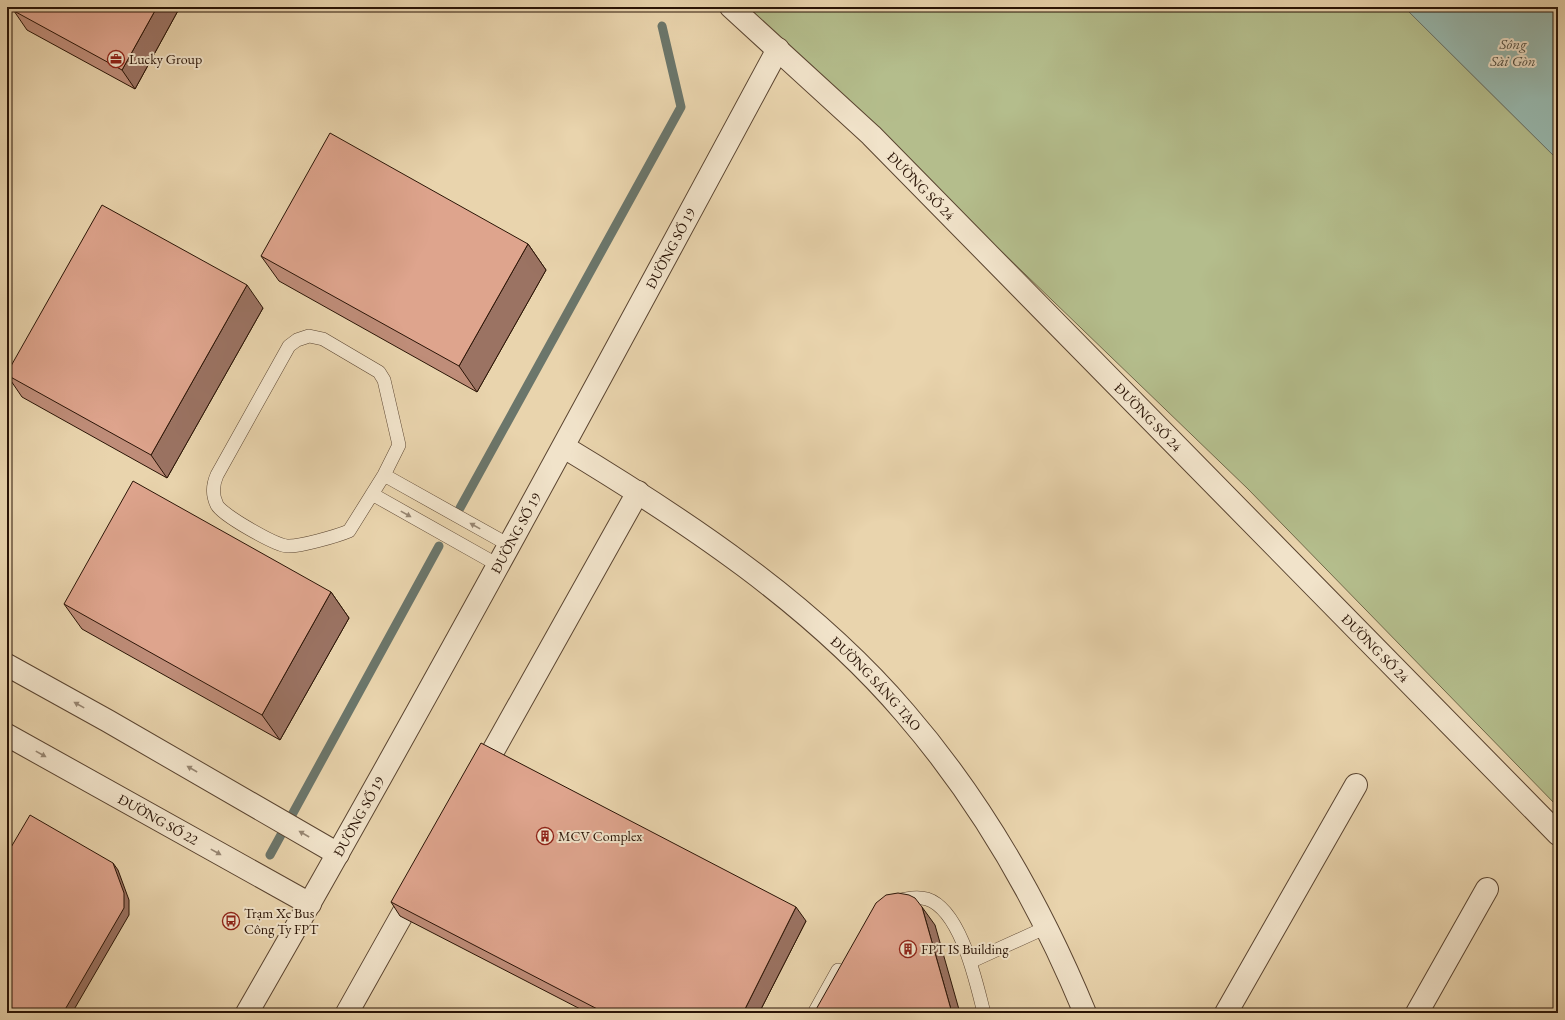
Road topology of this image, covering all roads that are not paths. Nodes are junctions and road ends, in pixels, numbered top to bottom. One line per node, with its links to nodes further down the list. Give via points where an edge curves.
1 (731, 7): 2 (street, ĐƯỜNG SỐ 24)
2 (778, 49): 3 (street, ĐƯỜNG SỐ 19); 13 (street, ĐƯỜNG SỐ 24, via 871,135)
3 (564, 447): 5 (street, ĐƯỜNG SÁNG TẠO); 7 (street, ĐƯỜNG SỐ 19)
4 (384, 474): 6 (lane); 6 (lane, via 399,441 384,380 380,374 374,368 319,337 309,336 294,341 217,475 214,491 216,503 227,515 278,544 289,546 349,531); 7 (lane, one-way to 4)
5 (638, 492): 12 (street); 19 (street, ĐƯỜNG SÁNG TẠO, via 708,540 798,609 849,655 904,711 947,763 985,818)
6 (372, 494): 8 (lane, one-way to 8)
7 (510, 545): 8 (street, ĐƯỜNG SỐ 19)
8 (498, 565): 14 (street, ĐƯỜNG SỐ 19)
9 (7, 665): 14 (street, one-way to 9)
10 (7, 735): 17 (street, ĐƯỜNG SỐ 22, one-way to 17)
11 (1356, 785): 27 (street)
12 (471, 790)
13 (1558, 834)
14 (338, 854): 17 (street, ĐƯỜNG SỐ 19)
15 (424, 874): 23 (street)
16 (1487, 889): 28 (street)
17 (310, 904): 22 (street, ĐƯỜNG SỐ 19)
18 (886, 905): 21 (lane, via 914,897 935,903 952,923)
19 (1047, 927): 21 (lane); 26 (street, ĐƯỜNG SÁNG TẠO)
20 (845, 958): 24 (lane)
21 (970, 962): 25 (lane)
22 (247, 1013)
23 (347, 1013)
24 (814, 1013)
25 (984, 1013)
26 (1084, 1013)
27 (1226, 1013)
28 (1417, 1013)

